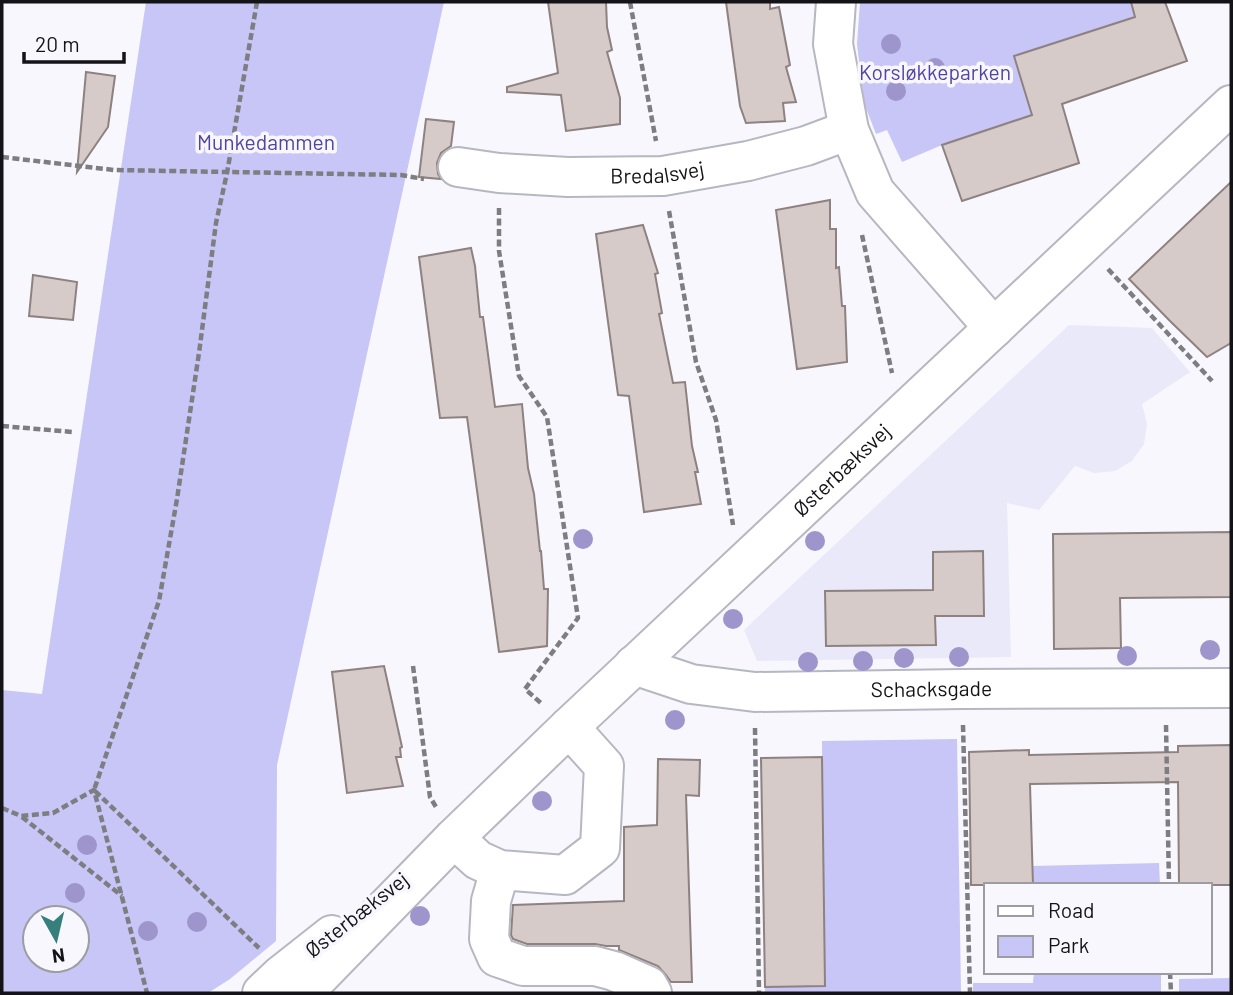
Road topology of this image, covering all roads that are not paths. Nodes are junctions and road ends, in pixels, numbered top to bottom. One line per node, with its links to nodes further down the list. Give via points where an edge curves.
1 (836, 2): 3 (street, via 833,44)
2 (1231, 105): 5 (street, Østerbæksvej)
3 (849, 130): 4 (street, Bredalsvej, via 748,161 663,176 568,177); 5 (street, via 875,192)
4 (458, 167)
5 (994, 328): 6 (street, Østerbæksvej)
6 (634, 665): 7 (street, Schacksgade, via 691,684 755,692); 8 (street, Østerbæksvej)
7 (1231, 688)
8 (569, 727): 9 (street, Østerbæksvej); 10 (street, via 604,766 600,848 565,874)
9 (454, 838): 10 (street, via 478,860); 11 (street, Østerbæksvej)
10 (500, 870): 12 (street, via 491,901 489,939 497,957 523,966 595,966 648,986)
11 (284, 986)
12 (652, 993)

